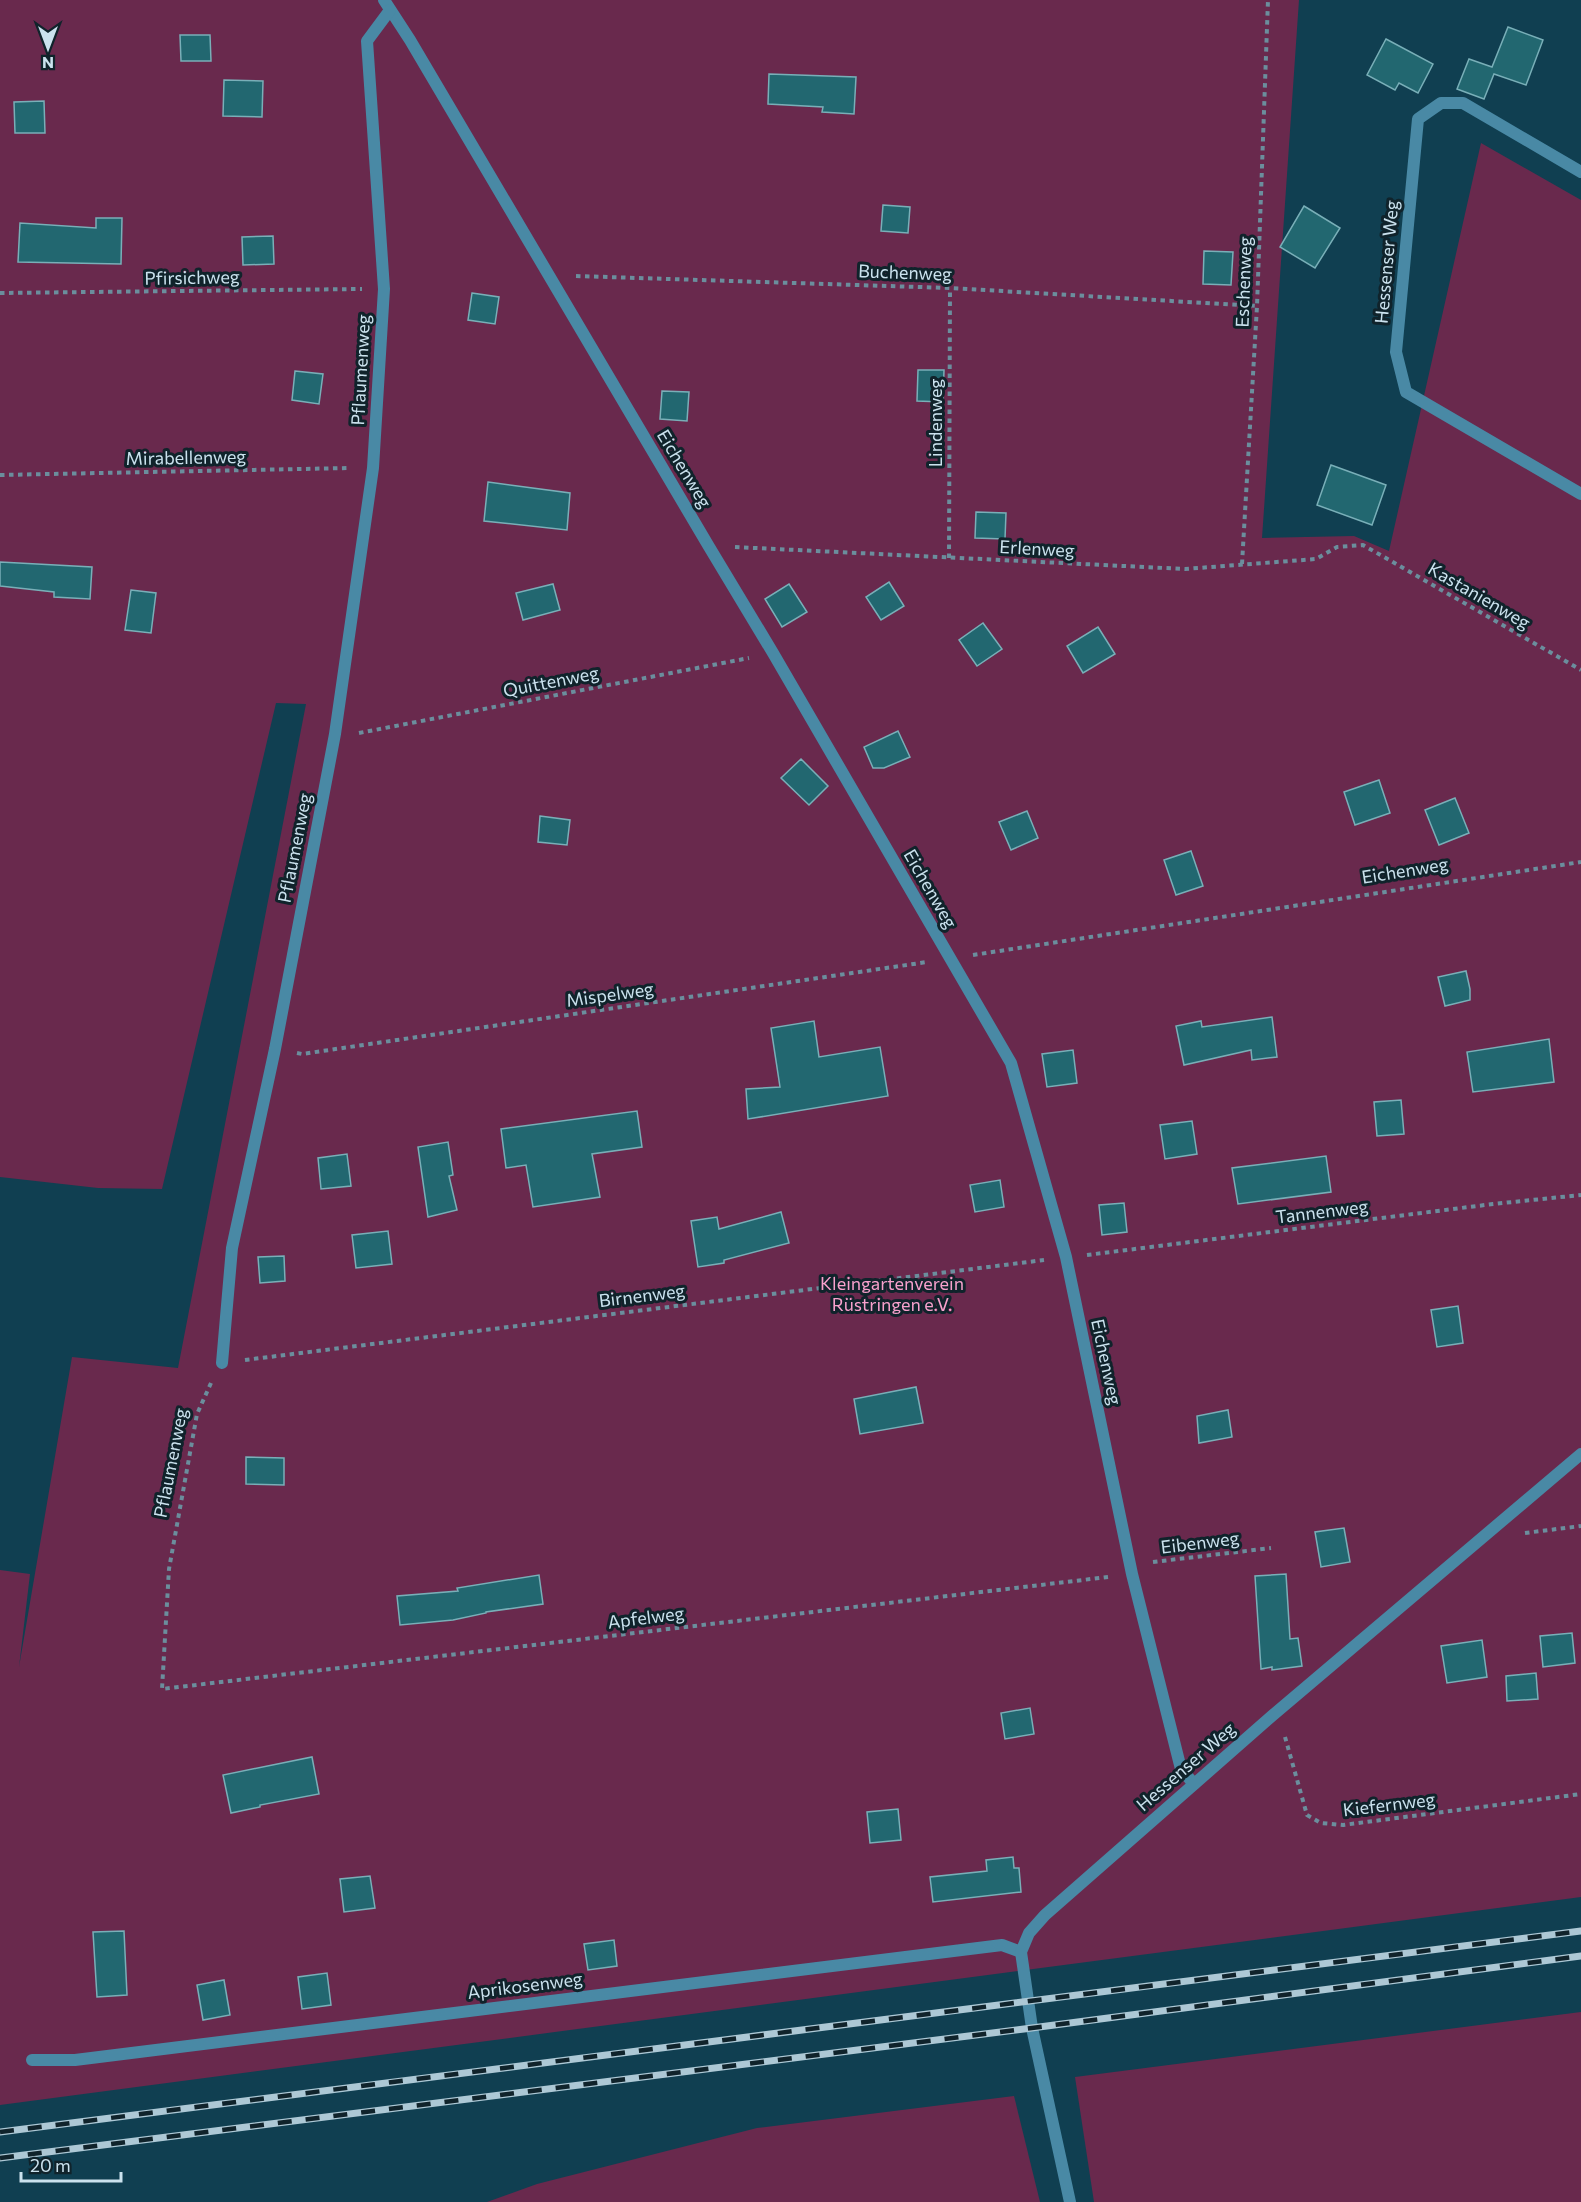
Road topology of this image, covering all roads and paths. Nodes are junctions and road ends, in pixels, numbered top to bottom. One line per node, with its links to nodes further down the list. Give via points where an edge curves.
1 (1268, 0): 8 (path, Eschenweg)
2 (387, 5): 4 (street, Eichenweg); 6 (street, Pflaumenweg, via 367,41)
3 (1581, 172): 11 (street, Hessenser Weg, via 1463,103 1441,103 1418,119 1396,352 1406,392)
4 (551, 281): 5 (path, Buchenweg, via 574,276); 12 (street, Eichenweg)
5 (950, 288): 8 (path, Buchenweg); 14 (path, Lindenweg)
6 (384, 289): 7 (path, Pfirsichweg); 9 (street, Pflaumenweg)
7 (0, 293)
8 (1257, 306): 15 (path, Eschenweg)
9 (373, 468): 10 (path, Mirabellenweg); 18 (street, Pflaumenweg)
10 (0, 475)
11 (1581, 494)
12 (708, 545): 14 (path, Erlenweg); 16 (street, Eichenweg)
13 (1363, 545): 15 (path, Erlenweg, via 1337,547 1316,559); 17 (path, Kastanienweg)
14 (949, 558): 15 (path, Erlenweg, via 1185,569)
15 (1242, 564)
16 (773, 653): 18 (path, Quittenweg, via 349,735); 20 (street, Eichenweg)
17 (1581, 670)
18 (335, 734): 21 (street, Pflaumenweg)
19 (1581, 862): 20 (path, Eichenweg)
20 (950, 959): 21 (path, Mispelweg, via 302,1054); 23 (street, Eichenweg, via 1011,1063)
21 (275, 1049): 24 (street, Pflaumenweg, via 232,1248)
22 (1581, 1195): 23 (path, Tannenweg)
23 (1066, 1257): 24 (path, Birnenweg); 29 (street, Eichenweg)
24 (222, 1362): 30 (path, Pflaumenweg, via 197,1414 169,1569)
25 (1581, 1454): 26 (street, Hessenser Weg)
26 (1499, 1524): 27 (path, via 1521,1534); 31 (street, Hessenser Weg)
27 (1581, 1526)
28 (1271, 1548): 29 (path, Eibenweg)
29 (1131, 1569): 30 (path, Apfelweg); 32 (street, Eichenweg, via 1181,1769)
30 (162, 1689)
31 (1273, 1715): 32 (street, Hessenser Weg); 33 (path, Kiefernweg, via 1284,1732 1307,1815 1321,1823 1343,1825)
32 (1194, 1784): 34 (street, Hessenser Weg, via 1045,1915 1029,1933)
33 (1581, 1794)
34 (1021, 1952): 35 (street, Aprikosenweg, via 1002,1945 75,2060); 36 (street, via 1032,2028)
35 (32, 2060)
36 (1070, 2202)

